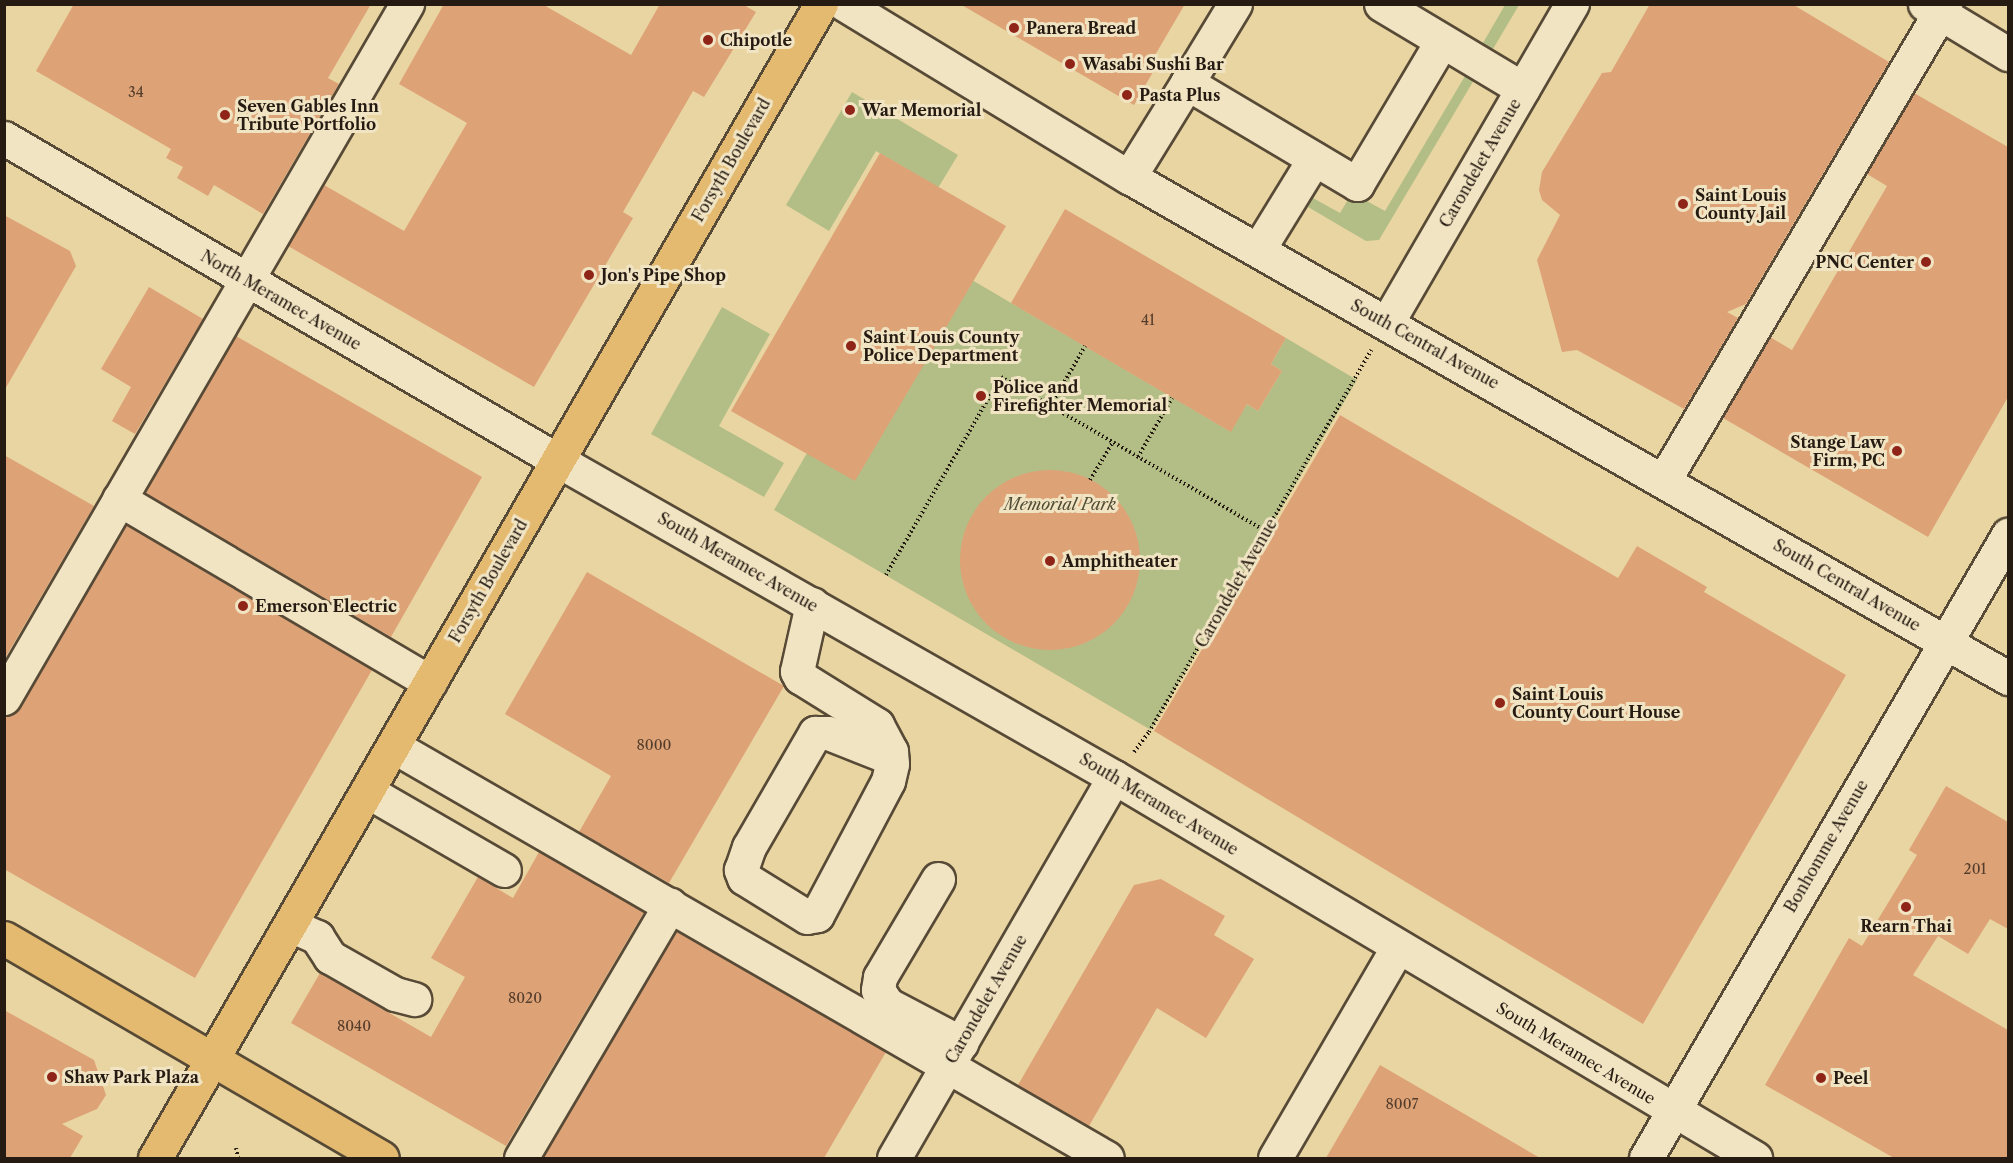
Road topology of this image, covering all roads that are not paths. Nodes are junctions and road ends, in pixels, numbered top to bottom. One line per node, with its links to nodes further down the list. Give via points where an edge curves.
1 (407, 4): 16 (street)
2 (821, 4): 18 (main road, Forsyth Boulevard)
3 (844, 4): 14 (street, South Central Avenue)
4 (1235, 4): 10 (street)
5 (1381, 4): 8 (street)
6 (1572, 4): 11 (street, Carondelet Avenue)
7 (1936, 8): 9 (street); 19 (street)
8 (1442, 41): 11 (street); 13 (street, via 1357,184)
9 (2008, 54)
10 (1187, 83): 13 (street); 14 (street)
11 (1523, 89): 17 (street, Carondelet Avenue)
12 (4, 138): 16 (street, North Meramec Avenue)
13 (1314, 159): 15 (street)
14 (1129, 177): 15 (street, South Central Avenue)
15 (1258, 250): 17 (street, South Central Avenue)
16 (246, 280): 18 (street, North Meramec Avenue); 20 (street)
17 (1388, 321): 19 (street, South Central Avenue)
18 (557, 460): 22 (street, South Meramec Avenue); 25 (main road, Forsyth Boulevard)
19 (1664, 480): 23 (street, South Central Avenue)
20 (119, 499): 25 (street); 26 (street)
21 (2008, 535): 23 (street, Bonhomme Avenue)
22 (812, 604): 28 (street, via 797,671 878,725); 29 (street, South Meramec Avenue)
23 (1944, 641): 24 (street, South Central Avenue); 40 (street, Bonhomme Avenue)
24 (2008, 678)
25 (430, 682): 27 (main road, Forsyth Boulevard)
26 (4, 698)
27 (393, 746): 30 (main road, Forsyth Boulevard); 33 (street)
28 (891, 758): 28 (street, via 888,781 817,915 807,917 744,878 741,870 749,847 815,733 828,733)
29 (1114, 777): 36 (street, South Meramec Avenue); 38 (street, Carondelet Avenue)
30 (368, 791): 31 (street); 34 (main road, Forsyth Boulevard)
31 (504, 870)
32 (938, 879): 38 (street, via 880,977 878,990 887,1004)
33 (670, 905): 38 (street); 43 (street)
34 (304, 931): 37 (street, via 330,957 395,994); 39 (main road, Forsyth Boulevard)
35 (4, 938): 39 (main road)
36 (1398, 947): 40 (street, South Meramec Avenue); 46 (street)
37 (414, 991)
38 (954, 1054): 44 (street, Carondelet Avenue); 45 (street)
39 (213, 1060): 41 (main road, Forsyth Boulevard); 42 (main road)
40 (1672, 1111): 47 (street, Bonhomme Avenue); 48 (street, South Meramec Avenue)
41 (155, 1158)
42 (382, 1158)
43 (521, 1158)
44 (894, 1158)
45 (1107, 1158)
46 (1275, 1158)
47 (1646, 1158)
48 (1755, 1158)

